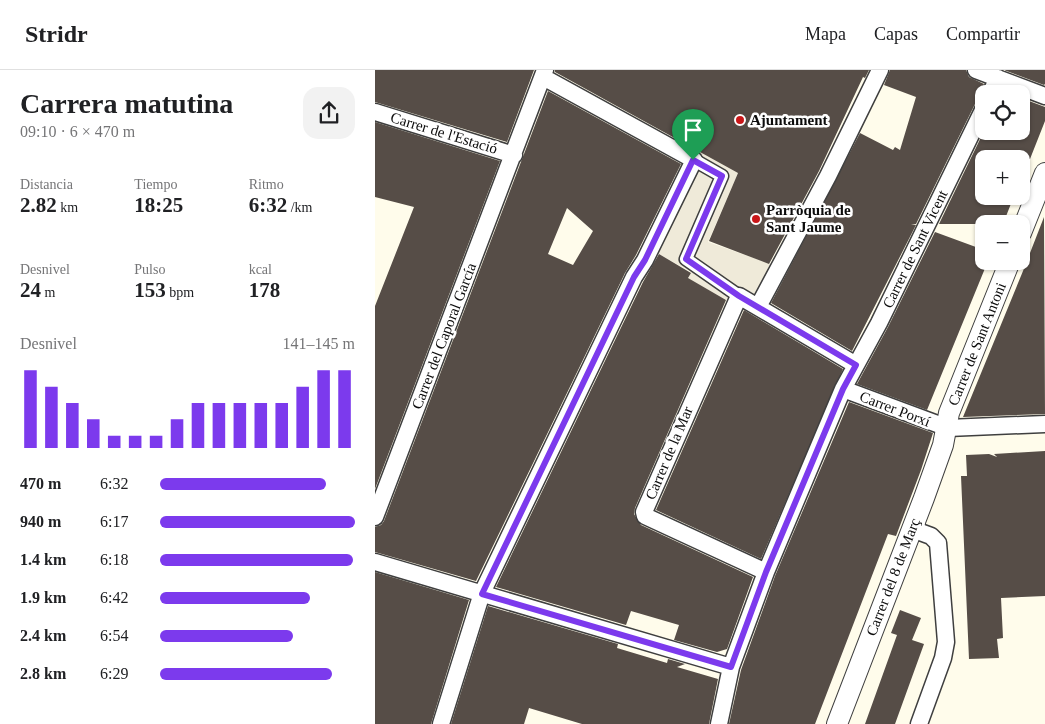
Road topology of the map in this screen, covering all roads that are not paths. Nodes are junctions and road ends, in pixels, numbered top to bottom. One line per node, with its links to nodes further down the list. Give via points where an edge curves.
1 (880, 70): 15 (street, via 785,261)
2 (976, 70): 4 (street)
3 (544, 73): 9 (street, Carrer del Caporal García); 10 (street)
4 (998, 78): 5 (street); 6 (street)
5 (995, 85)
6 (1045, 96)
7 (375, 112): 9 (street, Carrer de l'Estació)
8 (975, 126): 16 (street, Carrer de Sant Vicent)
9 (514, 155): 20 (street, Carrer del Caporal García)
10 (693, 160): 14 (street, via 722,176 686,259); 24 (street)
11 (1045, 173): 12 (street)
12 (1028, 215)
13 (1006, 270): 19 (street, Carrer de Sant Antoni, via 949,413)
14 (739, 296): 15 (street); 23 (street, Carrer de la Mar, via 644,512 648,519)
15 (758, 307): 16 (street)
16 (856, 365): 17 (street, Carrer de Sant Vicent)
17 (843, 389): 19 (street, Carrer Porxí); 23 (street, Carrer de Sant Vicent)
18 (1045, 424): 19 (street)
19 (948, 428): 21 (street, Carrer del 8 de Març)
20 (375, 517)
21 (911, 529): 28 (street, Carrer del 8 de Març); 29 (street, via 931,536 937,543 946,642)
22 (375, 562): 24 (street)
23 (766, 572): 25 (street, Carrer de Sant Vicent)
24 (482, 594): 25 (street); 26 (street)
25 (731, 667): 27 (street, Carrer de Sant Vicent)
26 (441, 724)
27 (719, 724)
28 (837, 724)
29 (919, 724)

